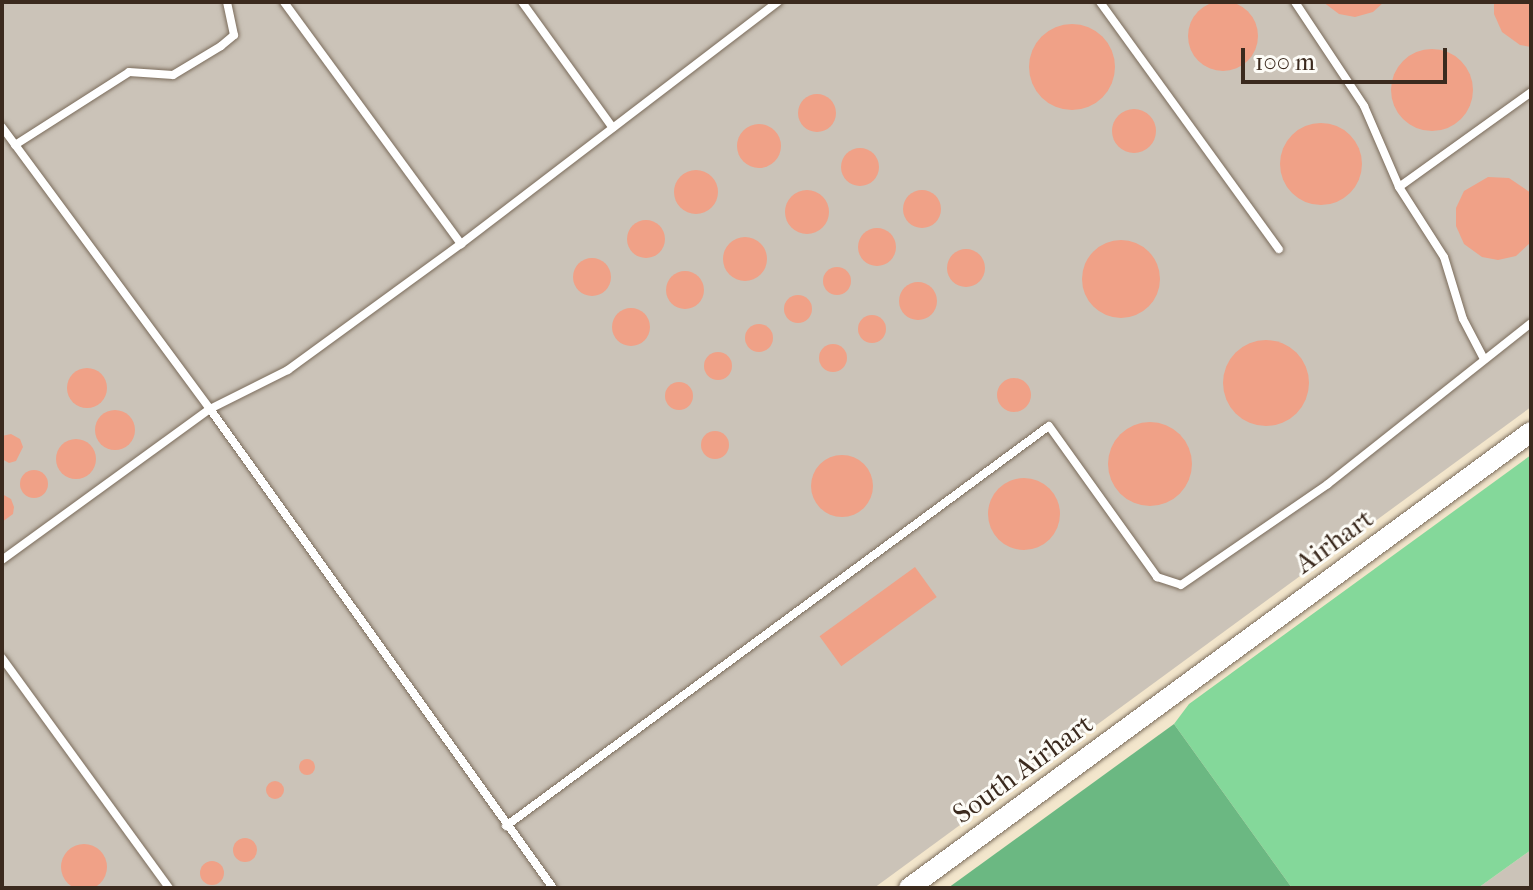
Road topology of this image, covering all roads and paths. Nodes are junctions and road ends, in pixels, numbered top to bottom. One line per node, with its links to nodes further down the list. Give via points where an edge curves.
1 (227, 2): 10 (lane, via 234,35 211,53 173,75 129,72)
2 (284, 2): 12 (lane)
3 (522, 2): 9 (lane)
4 (778, 2): 9 (lane)
5 (1100, 2): 13 (lane)
6 (1295, 2): 11 (lane, via 1364,106)
7 (1531, 92): 11 (lane)
8 (2, 127): 10 (lane)
9 (613, 128): 12 (lane)
10 (15, 145): 16 (lane)
11 (1399, 187): 15 (lane, via 1444,257 1463,319)
12 (461, 244): 16 (lane, via 288,370)
13 (1279, 249)
14 (1531, 323): 15 (lane)
15 (1484, 359): 21 (lane, via 1328,484 1181,585 1157,577 1049,426)
16 (210, 409): 18 (lane); 21 (lane)
17 (1531, 432): 20 (street, Airhart)
18 (2, 560)
19 (2, 658): 22 (lane)
20 (1170, 696): 24 (street, South Airhart)
21 (506, 826): 23 (lane)
22 (169, 888)
23 (553, 888)
24 (909, 888)

